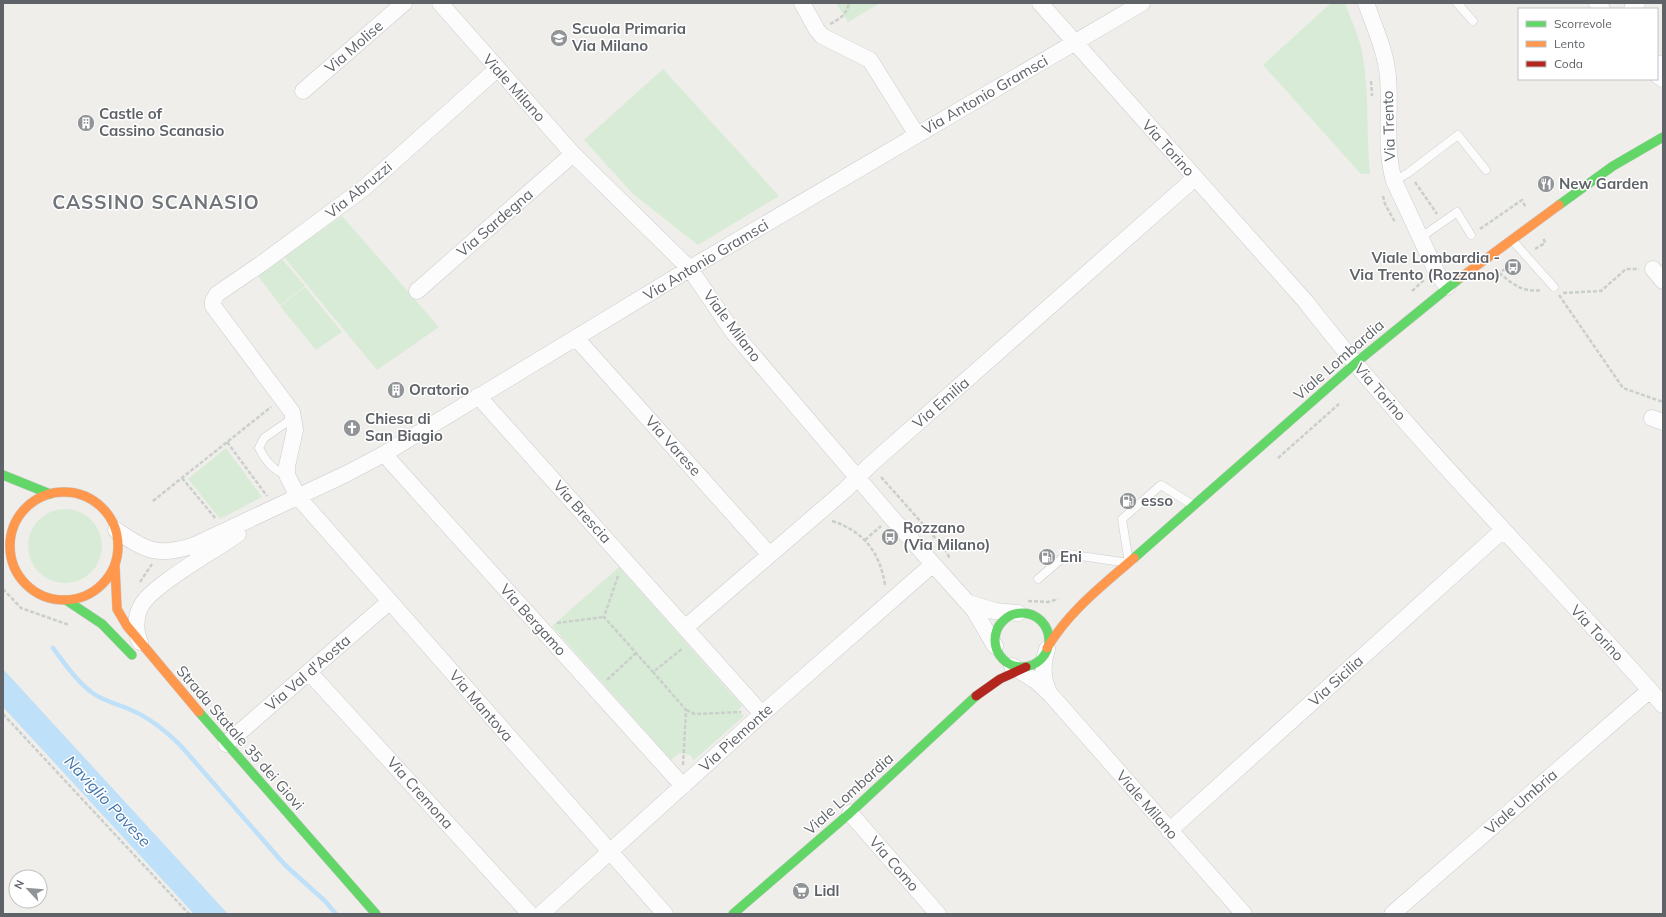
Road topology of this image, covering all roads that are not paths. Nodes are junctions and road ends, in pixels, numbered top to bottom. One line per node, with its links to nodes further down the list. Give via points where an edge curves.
1 (404, 3): 11 (street, Via Molise)
2 (440, 3): 10 (street, Viale Milano)
3 (802, 3): 13 (street, via 816,30 822,36 870,60)
4 (1040, 3): 9 (street, Via Torino)
5 (1142, 3): 9 (street, Via Antonio Gramsci)
6 (1457, 3): 8 (lane)
7 (1370, 4): 19 (street, Via Trento, via 1388,75 1388,141)
8 (1473, 21)
9 (1074, 43): 13 (street, Via Antonio Gramsci); 18 (street, Via Torino)
10 (497, 69): 16 (street, Viale Milano); 32 (street, Via Abruzzi, via 364,188 217,294 213,301 216,312 282,398 292,412)
11 (303, 91)
12 (1657, 129): 15 (street, Viale Lombardia)
13 (917, 135): 23 (street, Via Antonio Gramsci)
14 (1663, 137): 15 (street, Viale Lombardia)
15 (1635, 151): 22 (street, Viale Lombardia)
16 (573, 154): 23 (street, Viale Milano); 28 (street, Via Sardegna)
17 (1486, 170): 19 (lane, via 1458,135)
18 (1195, 178): 30 (street, Via Torino, via 1306,302); 36 (street, Via Emilia)
19 (1394, 181): 21 (street, Via Trento)
20 (1471, 235): 21 (lane, via 1457,212)
21 (1420, 238): 26 (street, Via Trento)
22 (1511, 239): 26 (street, Viale Lombardia); 27 (lane)
23 (690, 269): 29 (street, Via Antonio Gramsci); 36 (street, Viale Milano, via 733,332)
24 (1653, 269): 25 (street)
25 (1663, 281)
26 (1447, 287): 30 (street, Viale Lombardia)
27 (1554, 287)
28 (417, 291)
29 (576, 338): 31 (street, Via Antonio Gramsci); 45 (street, Via Varese)
30 (1356, 364): 39 (street, Viale Lombardia); 43 (street, Via Torino)
31 (478, 396): 33 (street, Via Antonio Gramsci); 57 (street, Via Brescia)
32 (293, 418): 34 (street, via 295,430 287,466); 34 (lane, via 264,438 259,448 265,460 278,472)
33 (384, 454): 38 (street, Via Antonio Gramsci); 70 (street, Via Bergamo)
34 (288, 475): 38 (street, Via Mantova)
35 (3, 476): 37 (street)
36 (857, 477): 45 (street, Via Emilia); 47 (street, Viale Milano)
37 (50, 494): 42 (street, via 72,493 97,503 109,515); 44 (street, via 36,500 24,510)
38 (298, 496): 40 (street, Via Antonio Gramsci); 51 (street, Via Mantova)
39 (1194, 506): 46 (street, Viale Lombardia); 46 (lane, via 1161,485 1122,518)
40 (275, 508): 42 (street, Via Antonio Gramsci, via 174,552 156,552 130,540); 59 (street, Via Antonio Gramsci, via 153,592 141,606 136,626 137,636)
41 (6, 526): 44 (street)
42 (116, 530): 48 (street, via 118,548)
43 (1503, 530): 64 (street, Via Torino); 72 (street, Via Sicilia)
44 (11, 536): 50 (street, via 11,555 18,573 30,588 47,597)
45 (769, 554): 57 (street, Via Emilia)
46 (1129, 563): 49 (lane, via 1067,554); 53 (street, Viale Lombardia)
47 (932, 564): 52 (street, Viale Milano); 68 (street, Via Piemonte)
48 (115, 566): 50 (street, via 107,579 95,590 81,597); 59 (street, Strada Statale 35 dei Giovi, via 117,609)
49 (1038, 579)
50 (66, 600): 61 (street, via 98,619)
51 (389, 602): 63 (street, Via Val d'Aosta); 73 (street, Via Mantova)
52 (969, 603): 54 (street, Viale Milano, via 995,611); 58 (street, Viale Milano)
53 (1076, 608): 55 (street, Viale Lombardia); 60 (street, Viale Lombardia, via 1058,629)
54 (1023, 609): 56 (street); 58 (street, via 1001,623 995,635); 60 (street, via 1044,626 1048,635)
55 (1059, 613)
56 (1047, 615)
57 (691, 633): 68 (street, Via Brescia)
58 (995, 646): 62 (street, via 1000,657); 65 (street, Viale Lombardia, via 992,669)
59 (144, 649): 69 (street, Strada Statale 35 dei Giovi)
60 (1047, 649): 62 (street, via 1040,660); 66 (street, via 1043,668)
61 (140, 665)
62 (1018, 667): 65 (street, Viale Lombardia); 66 (street)
63 (309, 672): 69 (street, Via Val d'Aosta); 75 (street, Via Cremona)
64 (1650, 690): 67 (street, Via Torino); 81 (street, Viale Umbria)
65 (981, 691): 71 (street, Viale Lombardia)
66 (1051, 695): 72 (street, Viale Milano)
67 (1663, 705)
68 (758, 709): 70 (street, Via Piemonte)
69 (226, 744): 74 (street, Strada Statale 35 dei Giovi)
70 (683, 786): 73 (street, Via Piemonte)
71 (850, 813): 78 (street, Viale Lombardia); 79 (street, Via Como)
72 (1169, 831): 80 (street, Viale Milano)
73 (609, 852): 76 (street, Via Piemonte); 77 (street, Via Mantova)
74 (376, 914)
75 (530, 914)
76 (541, 914)
77 (665, 914)
78 (733, 914)
79 (938, 914)
80 (1244, 914)
81 (1392, 914)

